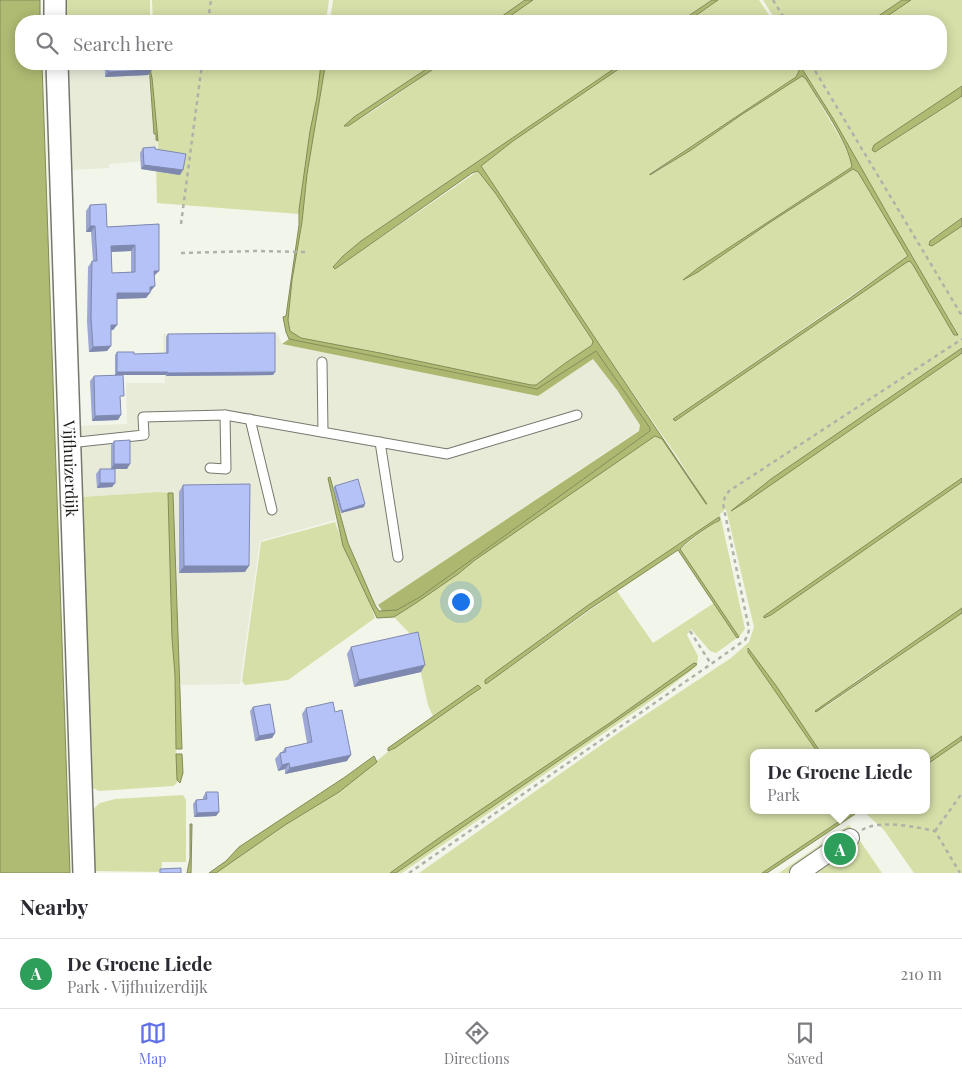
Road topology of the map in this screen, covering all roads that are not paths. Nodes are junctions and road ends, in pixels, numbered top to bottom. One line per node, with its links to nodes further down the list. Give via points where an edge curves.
1 (55, 0): 2 (street)
2 (55, 15)
3 (57, 70): 10 (street, Vijfhuizerdijk)
4 (322, 362): 8 (lane)
5 (577, 414): 9 (lane, via 447,454)
6 (225, 415): 7 (lane); 10 (lane, via 143,417 144,435); 11 (lane, via 226,469)
7 (250, 419): 8 (lane); 12 (lane)
8 (323, 432): 9 (lane)
9 (380, 442): 13 (lane)
10 (68, 443): 15 (street, Vijfhuizerdijk)
11 (210, 468)
12 (272, 510)
13 (398, 557)
14 (850, 838): 16 (street)
15 (84, 873)
16 (799, 873)

